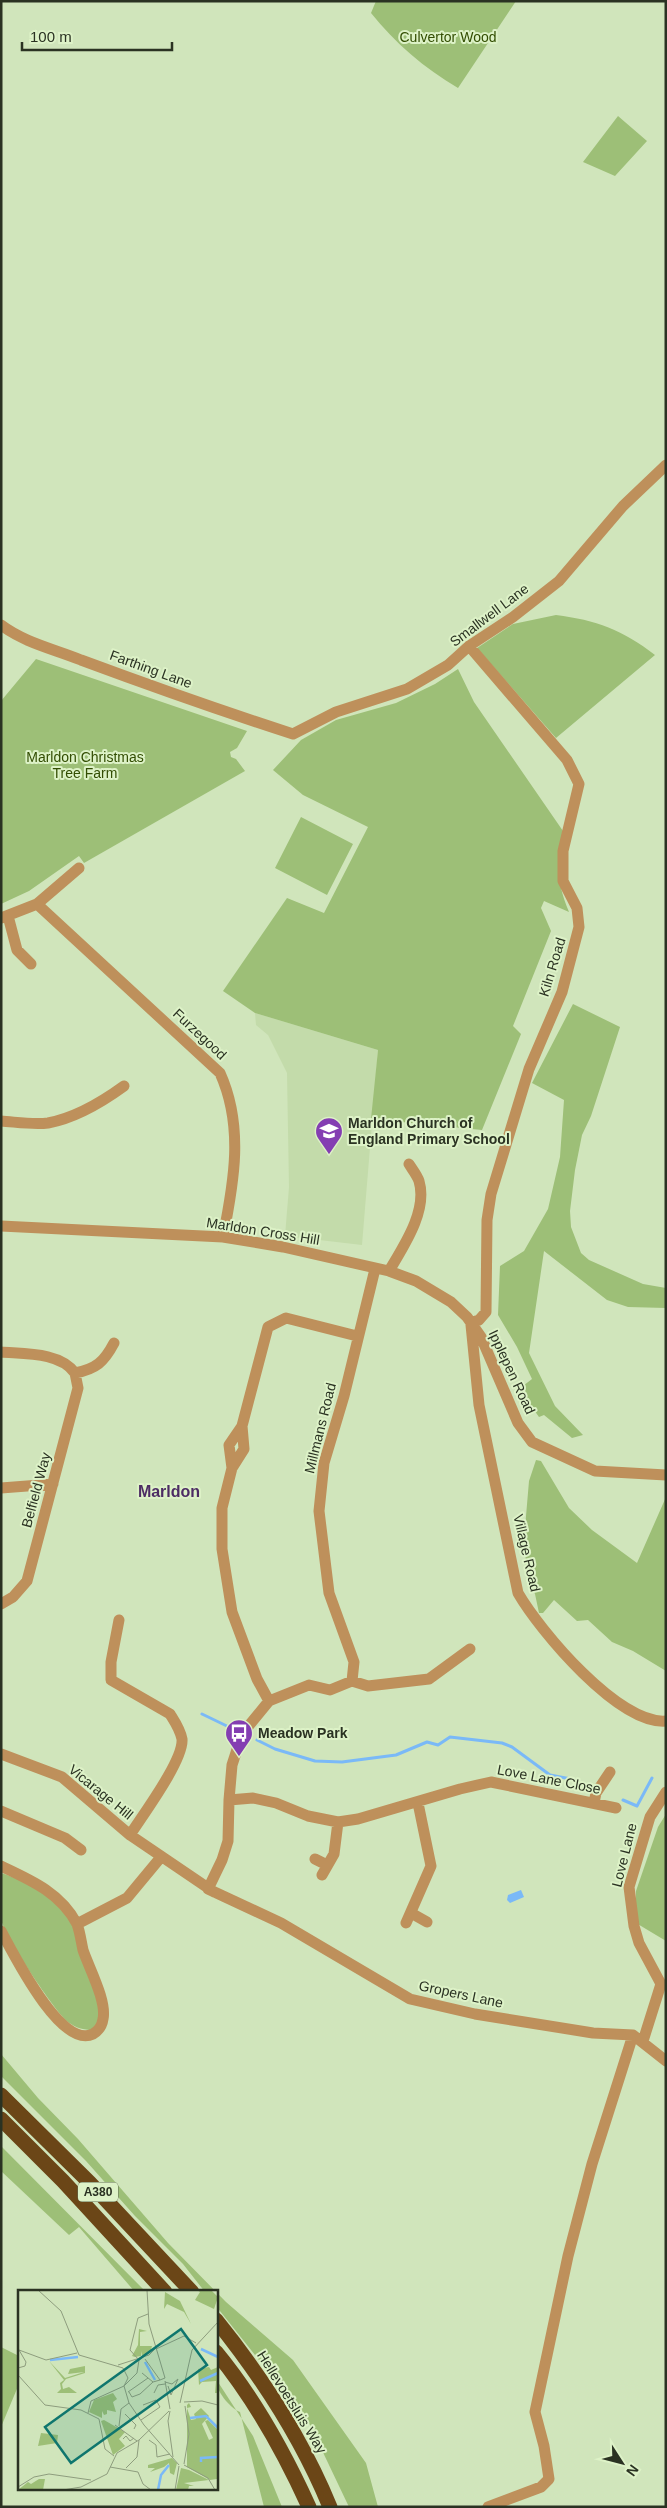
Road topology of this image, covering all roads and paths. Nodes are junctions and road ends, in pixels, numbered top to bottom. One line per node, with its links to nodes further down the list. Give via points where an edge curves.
1 (666, 465): 3 (street, Smallwell Lane, via 623,506 559,581)
2 (1, 625): 4 (street, Farthing Lane, via 47,648)
3 (469, 646): 4 (street, Smallwell Lane, via 448,665 407,689 336,712); 16 (street, Kiln Road, via 567,760 579,784 564,851 563,881 577,908 579,927 562,992 528,1069 491,1194 487,1220 486,1312)
4 (293, 734)
5 (79, 868): 6 (street)
6 (37, 904): 7 (street); 13 (street, Furzegood, via 220,1073 230,1100 236,1159)
7 (5, 917): 8 (street, via 17,950)
8 (31, 964)
9 (124, 1086): 10 (street, via 106,1099 48,1123)
10 (1, 1121)
11 (408, 1164): 15 (street, via 419,1180 421,1197 405,1244)
12 (1, 1226): 13 (street, Marldon Cross Hill)
13 (223, 1237): 14 (street, Marldon Cross Hill, via 283,1247)
14 (375, 1269): 15 (street, Marldon Cross Hill); 17 (street, Millmans Road)
15 (389, 1272): 16 (street, Marldon Cross Hill, via 416,1281 450,1302)
16 (471, 1323): 21 (street, Ipplepen Road, via 481,1337 518,1422 532,1442 595,1471); 29 (street, Village Road, via 479,1405 518,1593 530,1614 562,1652 596,1685 626,1708 656,1722)
17 (357, 1336): 27 (street, Millmans Road, via 324,1464 319,1511 329,1593 354,1662); 28 (street, via 286,1318 268,1328 242,1426 229,1445 232,1468 222,1508 226,1579 243,1646)
18 (114, 1343): 20 (street, via 96,1367)
19 (1, 1352): 20 (street, via 58,1360)
20 (75, 1373): 22 (street, Belfield Way, via 78,1388)
21 (666, 1475)
22 (53, 1484): 23 (street); 24 (street, Belfield Way, via 27,1581 13,1597)
23 (1, 1488)
24 (1, 1604)
25 (119, 1620): 39 (street, via 111,1680 170,1714 182,1741 165,1782)
26 (470, 1650): 27 (street, via 429,1679 368,1686)
27 (352, 1681): 28 (street, via 330,1690 309,1685)
28 (270, 1701): 33 (street, via 242,1734 232,1765)
29 (666, 1721)
30 (1, 1754): 39 (street, Vicarage Hill, via 62,1777)
31 (610, 1772): 35 (street, via 596,1793)
32 (666, 1792): 49 (street, Love Lane, via 650,1817 629,1887 636,1935 661,1984)
33 (229, 1800): 38 (street, via 253,1798); 44 (street, via 228,1841)
34 (418, 1802): 35 (street, Love Lane Close, via 491,1782); 38 (street, via 358,1820); 46 (street, via 431,1866 409,1918)
35 (594, 1803): 36 (street, Love Lane Close)
36 (616, 1808)
37 (1, 1811): 40 (street, via 65,1838)
38 (338, 1822): 42 (street, via 334,1854 325,1870)
39 (130, 1835): 41 (street, Vicarage Hill)
40 (82, 1850)
41 (156, 1853): 44 (street, Vicarage Hill); 47 (street, via 127,1898)
42 (315, 1859)
43 (1, 1866): 47 (street, via 54,1895)
44 (208, 1889): 45 (street); 49 (street, Gropers Lane, via 281,1923 410,1999 475,2014)
45 (238, 1904)
46 (428, 1922)
47 (77, 1924): 48 (street, via 104,2018 99,2030 89,2036 80,2035 65,2026 50,2012)
48 (1, 1931)
49 (638, 2039): 50 (street); 59 (street, Love Lane, via 592,2164 568,2256 535,2412 548,2478 541,2487)
50 (666, 2062)
51 (1, 2096): 54 (highway, A380, via 90,2183)
52 (1, 2120): 53 (highway, A380, via 63,2181)
53 (163, 2290)
54 (190, 2290)
55 (218, 2323): 58 (highway, Hellevoetsluis Way, via 260,2377 286,2419)
56 (218, 2355): 57 (highway, via 263,2420)
57 (309, 2507)
58 (330, 2507)
59 (488, 2507)

